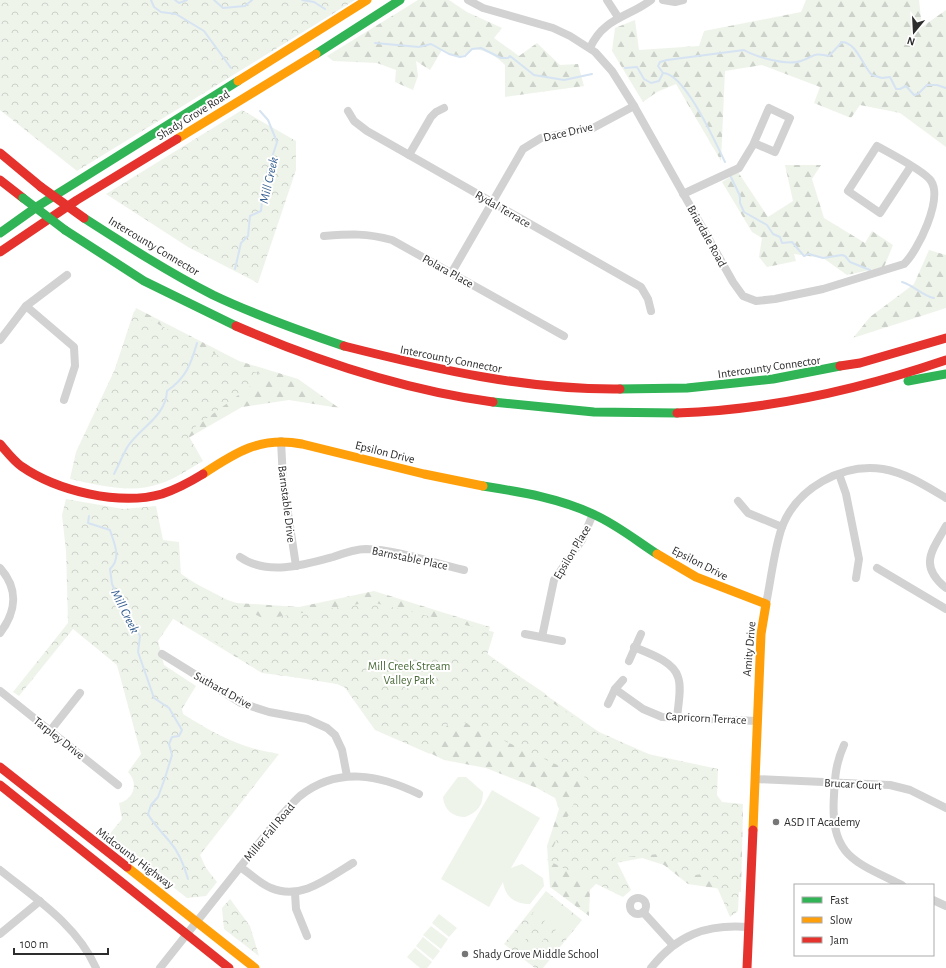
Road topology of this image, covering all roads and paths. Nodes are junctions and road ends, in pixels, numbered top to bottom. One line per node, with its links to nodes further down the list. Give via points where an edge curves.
1 (367, 0): 20 (main road, Shady Grove Road, via 38,206)
2 (400, 0): 22 (main road, Shady Grove Road, via 77,200)
3 (468, 0): 9 (street, Briardale Road, via 483,8 553,28)
4 (607, 0): 8 (street)
5 (651, 0): 8 (street, via 644,6)
6 (663, 0): 7 (street)
7 (683, 0)
8 (618, 17): 9 (street, via 601,32)
9 (590, 48): 10 (street, Briardale Road, via 612,71)
10 (634, 106): 18 (street, Briardale Road); 19 (street, Dace Drive, via 593,128 541,138 528,145 519,154)
11 (444, 108): 15 (street, via 431,117)
12 (348, 111): 15 (street, Rydal Terrace, via 354,121 367,131)
13 (754, 143): 13 (street, via 775,152 790,118 769,108); 18 (street, via 739,168)
14 (0, 153): 31 (main road, Intercounty Connector, bridge, via 84,218 179,277 257,314 385,358 448,372 522,384 608,390 661,390 758,382)
15 (409, 155): 19 (street, Rydal Terrace)
16 (910, 166): 16 (street, Briardale Road, via 880,214 848,191 877,146); 18 (street, Briardale Road, via 931,180 935,201 918,246 904,264 823,289 776,299 756,301 738,291)
17 (0, 180): 34 (main road, bridge, via 65,230 162,292 266,340 407,386 534,408 595,412 698,412)
18 (683, 194)
19 (493, 203): 23 (street, Dace Drive); 26 (street, Rydal Terrace, via 641,287 648,298)
20 (0, 234)
21 (324, 236): 23 (street, Polara Place, via 370,234 392,240)
22 (0, 252)
23 (452, 272): 28 (street, Polara Place)
24 (67, 275): 25 (street)
25 (26, 306): 30 (street); 35 (street, via 74,348 75,366)
26 (651, 311)
27 (946, 330): 31 (main road)
28 (564, 336)
29 (946, 338): 31 (main road, Intercounty Connector)
30 (0, 340)
31 (892, 356)
32 (946, 360): 34 (main road, via 895,377)
33 (946, 374): 34 (main road)
34 (813, 397)
35 (64, 400)
36 (281, 441): 37 (main road, Epsilon Drive, via 254,444 177,488 151,496 124,498 73,490 46,481 15,461); 41 (main road, Epsilon Drive, via 303,444 426,475 556,500); 45 (street, Barnstable Drive, via 283,480)
37 (0, 444)
38 (839, 474): 39 (street, Amity Drive, via 865,468 883,469 912,478); 43 (street, Amity Drive, via 809,490 798,501); 49 (street, via 846,494 859,559)
39 (946, 498)
40 (738, 501): 43 (street, via 748,513)
41 (593, 514): 51 (main road, Epsilon Drive, via 613,524 676,566 719,588); 56 (street, Epsilon Place, via 582,540 554,580)
42 (946, 526): 50 (street, via 933,550 930,565 935,579)
43 (782, 527): 51 (street, Amity Drive)
44 (240, 557): 45 (street, Barnstable Place, via 250,564 260,566)
45 (296, 566): 48 (street, Barnstable Place, via 365,549 390,552)
46 (0, 568): 53 (street, via 9,580 14,597 11,616)
47 (877, 568): 52 (street)
48 (464, 570)
49 (856, 578)
50 (946, 588)
51 (766, 604): 67 (main road, Amity Drive, via 761,634)
52 (946, 610)
53 (0, 633)
54 (525, 634): 56 (street)
55 (641, 634): 58 (street)
56 (542, 637): 57 (street)
57 (562, 641)
58 (634, 647): 60 (street); 66 (street, via 672,667 678,676)
59 (162, 654): 71 (street, Suthard Drive, via 241,703 269,712 308,719 327,728 335,735 342,750)
60 (629, 661)
61 (622, 680): 62 (street)
62 (615, 688): 65 (street); 66 (street, Capricorn Terrace, via 652,714)
63 (0, 691): 68 (street, Tarpley Drive)
64 (80, 693): 68 (street)
65 (608, 704)
66 (677, 718): 67 (street, Capricorn Terrace)
67 (757, 721): 72 (main road, Amity Drive)
68 (50, 731): 75 (street, Tarpley Drive)
69 (844, 745): 73 (street, via 836,762)
70 (0, 766): 87 (main road, Midcounty Highway)
71 (348, 776): 76 (street, Miller Fall Road, via 378,778); 79 (street, Miller Fall Road, via 316,786 300,796)
72 (754, 779): 73 (street, Brucar Court); 88 (main road, Amity Drive)
73 (835, 783): 77 (street, Brucar Court, via 900,787 925,796); 81 (street, via 834,823 836,835 845,852 860,865)
74 (0, 785): 90 (main road)
75 (118, 785)
76 (419, 794)
77 (946, 808)
78 (353, 863): 82 (street, via 313,887)
79 (240, 866): 82 (street, via 269,888); 87 (street, Miller Fall Road)
80 (0, 870): 84 (street)
81 (900, 884)
82 (295, 893): 91 (street, via 296,909)
83 (934, 900): 85 (street)
84 (40, 901): 89 (street); 93 (street, via 78,939)
85 (946, 906)
86 (643, 912): 92 (street)
87 (197, 921): 90 (street, Miller Fall Road); 96 (main road, Midcounty Highway)
88 (748, 927): 92 (street, via 710,928 688,935); 98 (main road, Amity Drive)
89 (0, 934)
90 (187, 935): 94 (street, Miller Fall Road); 95 (main road)
91 (307, 936)
92 (673, 945): 97 (street)
93 (96, 968)
94 (160, 968)
95 (229, 968)
96 (255, 968)
97 (650, 968)
98 (747, 968)

